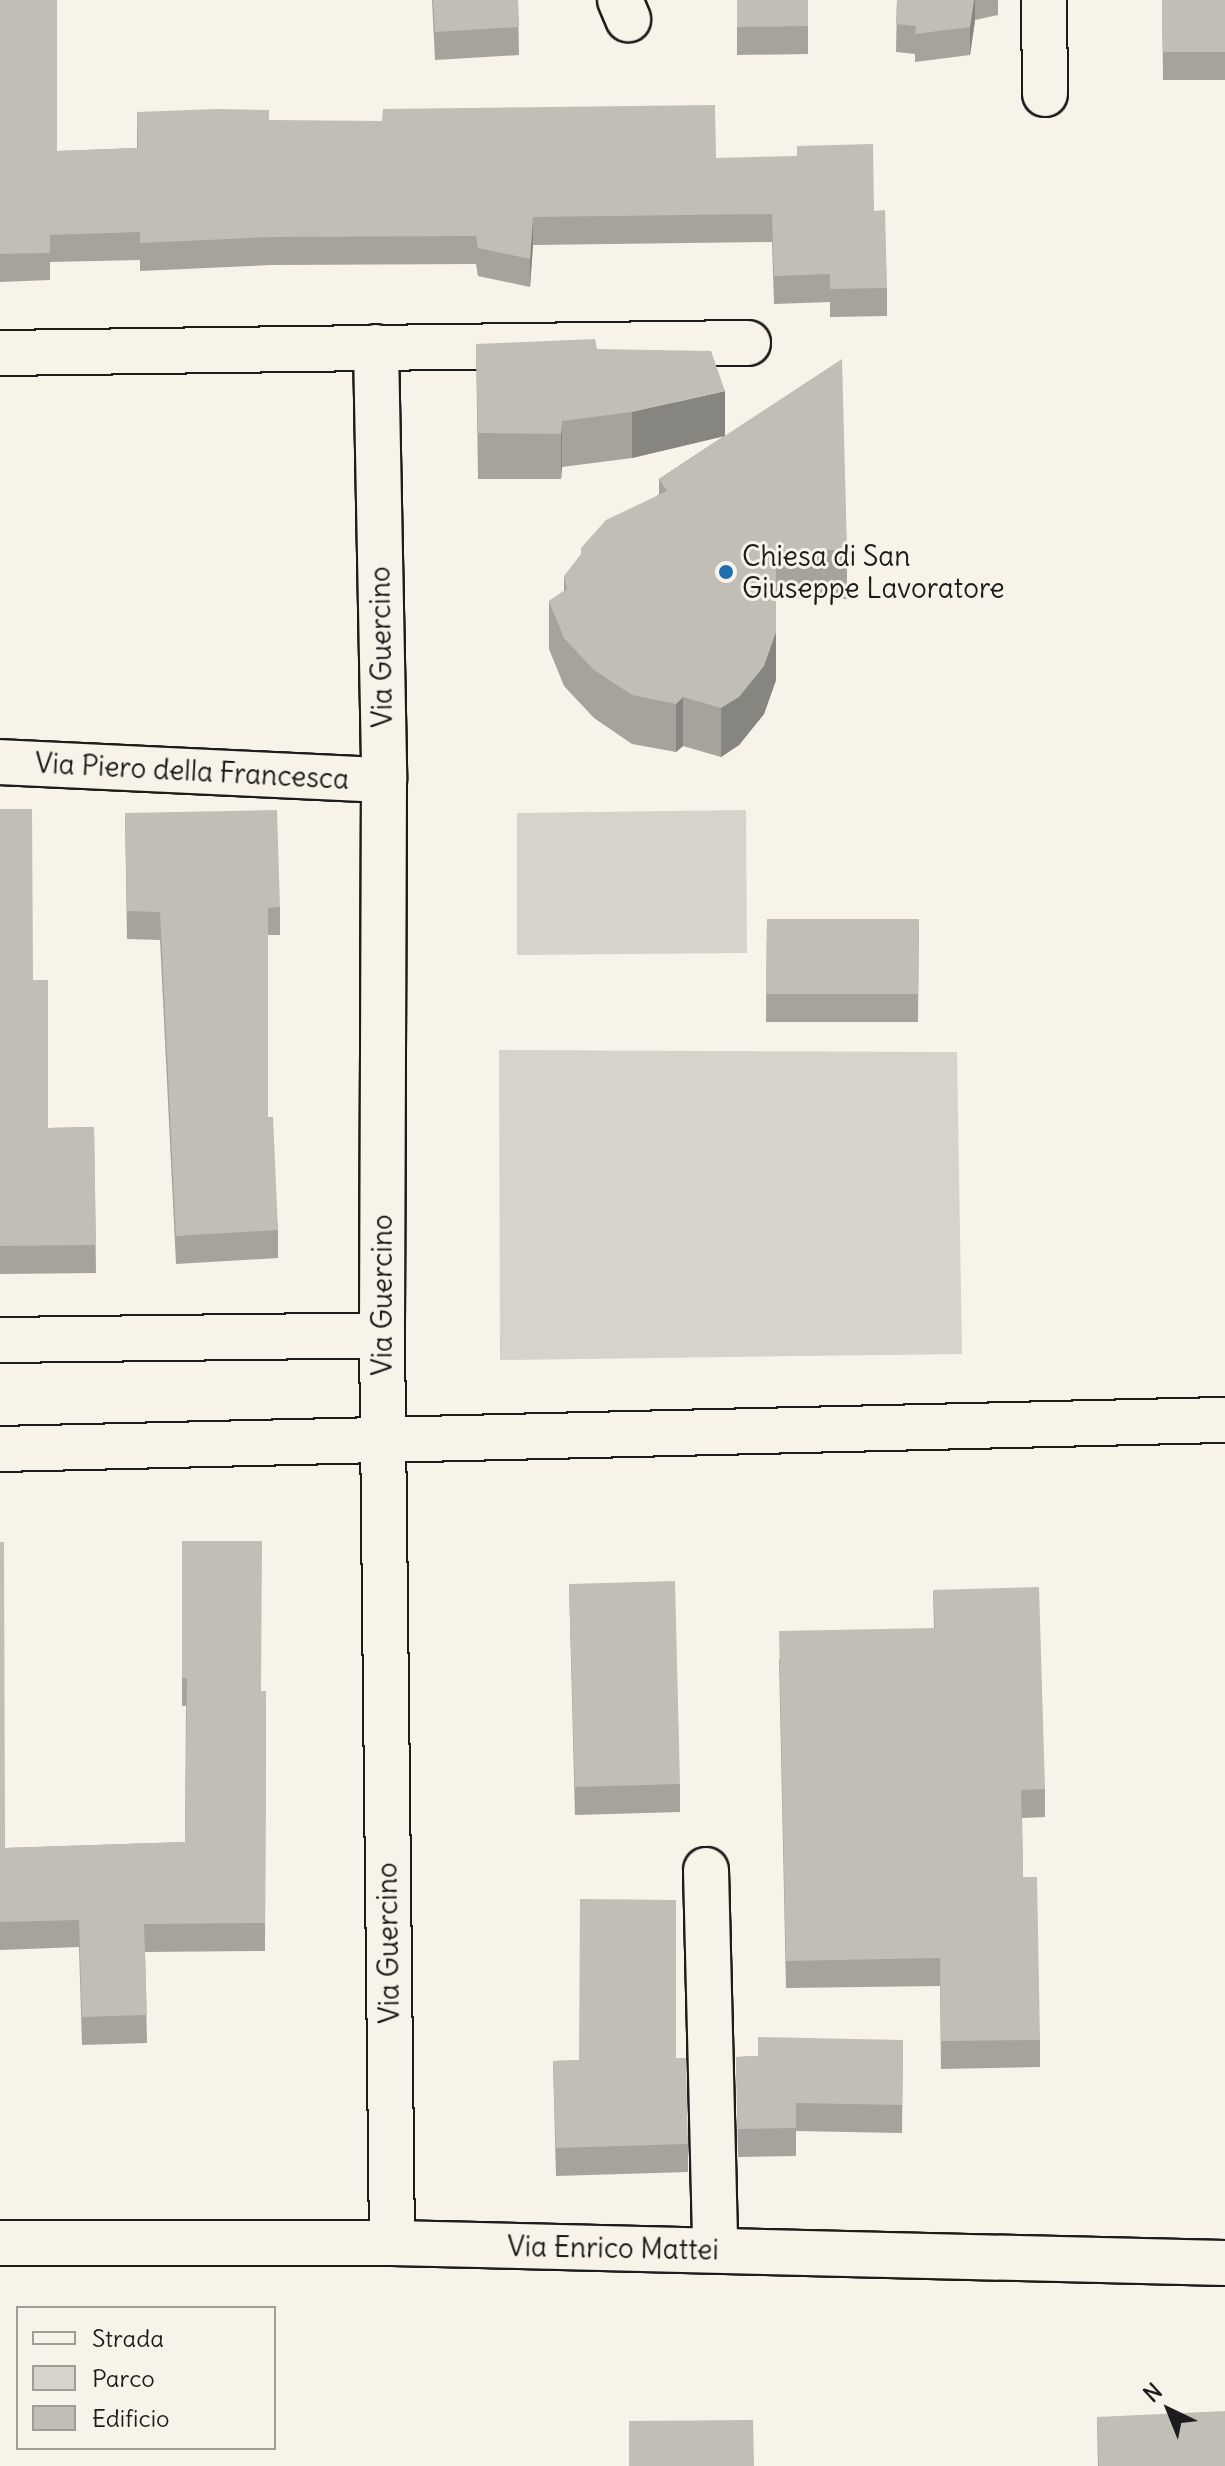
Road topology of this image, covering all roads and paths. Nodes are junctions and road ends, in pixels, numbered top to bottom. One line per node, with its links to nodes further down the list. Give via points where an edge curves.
1 (1044, 0): 2 (street)
2 (1045, 94)
3 (748, 343): 4 (street)
4 (376, 347): 5 (street); 7 (street, Via Guercino)
5 (0, 353)
6 (0, 762): 7 (street, Via Piero della Francesca)
7 (384, 780): 8 (street, Via Guercino)
8 (382, 1335): 9 (street); 11 (street, Via Guercino)
9 (0, 1340)
10 (1225, 1420): 11 (street)
11 (383, 1442): 12 (street); 15 (street, Via Guercino)
12 (0, 1449)
13 (706, 1870): 16 (street)
14 (0, 2243): 15 (street, Via Enrico Mattei)
15 (392, 2243): 16 (street, Via Enrico Mattei)
16 (715, 2250): 17 (street, Via Enrico Mattei)
17 (1225, 2263)

